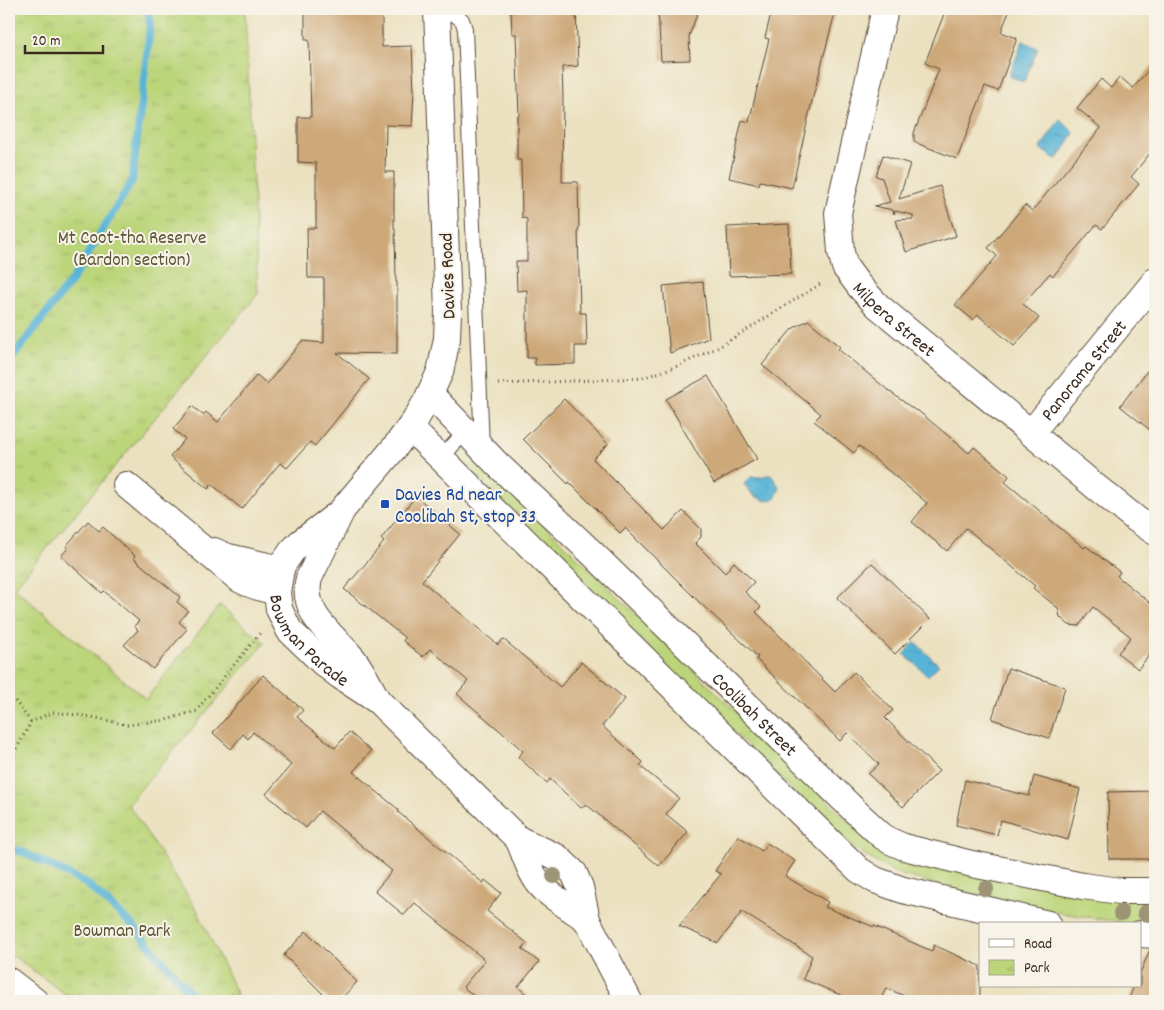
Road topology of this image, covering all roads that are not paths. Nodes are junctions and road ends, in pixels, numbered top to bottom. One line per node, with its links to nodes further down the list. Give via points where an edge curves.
1 (437, 9): 5 (street, Davies Road, via 448,312 440,372)
2 (447, 9): 8 (lane, Davies Road, via 462,20 465,29)
3 (885, 9): 7 (street, Milpera Street, via 838,213 845,267 878,306)
4 (1155, 281): 7 (street, Panorama Street)
5 (430, 394): 6 (street, Davies Road); 8 (street, Coolibah Street)
6 (410, 428): 9 (street, Coolibah Street); 11 (street, Davies Road)
7 (1031, 433): 12 (street, Milpera Street)
8 (474, 439): 9 (lane); 16 (street, Coolibah Street, via 882,836 904,847 972,864 1083,886)
9 (441, 458): 17 (street, Coolibah Street, via 859,870 902,890)
10 (126, 485): 14 (street, Bowman Parade, via 248,584 266,590)
11 (342, 510): 13 (street, Davies Road); 14 (street, Davies Road, via 292,551)
12 (1155, 532)
13 (308, 578): 15 (street, Bowman Parade, via 307,594 318,621 354,660)
14 (279, 580): 15 (street, Bowman Parade, via 279,608 289,630 323,663)
15 (378, 700): 22 (street, Bowman Parade, via 518,839 557,857 574,873 587,920)
16 (1155, 891)
17 (1039, 922)
18 (1142, 934): 19 (street)
19 (1155, 935)
20 (9, 981): 21 (street)
21 (35, 1001)
22 (629, 1001)

